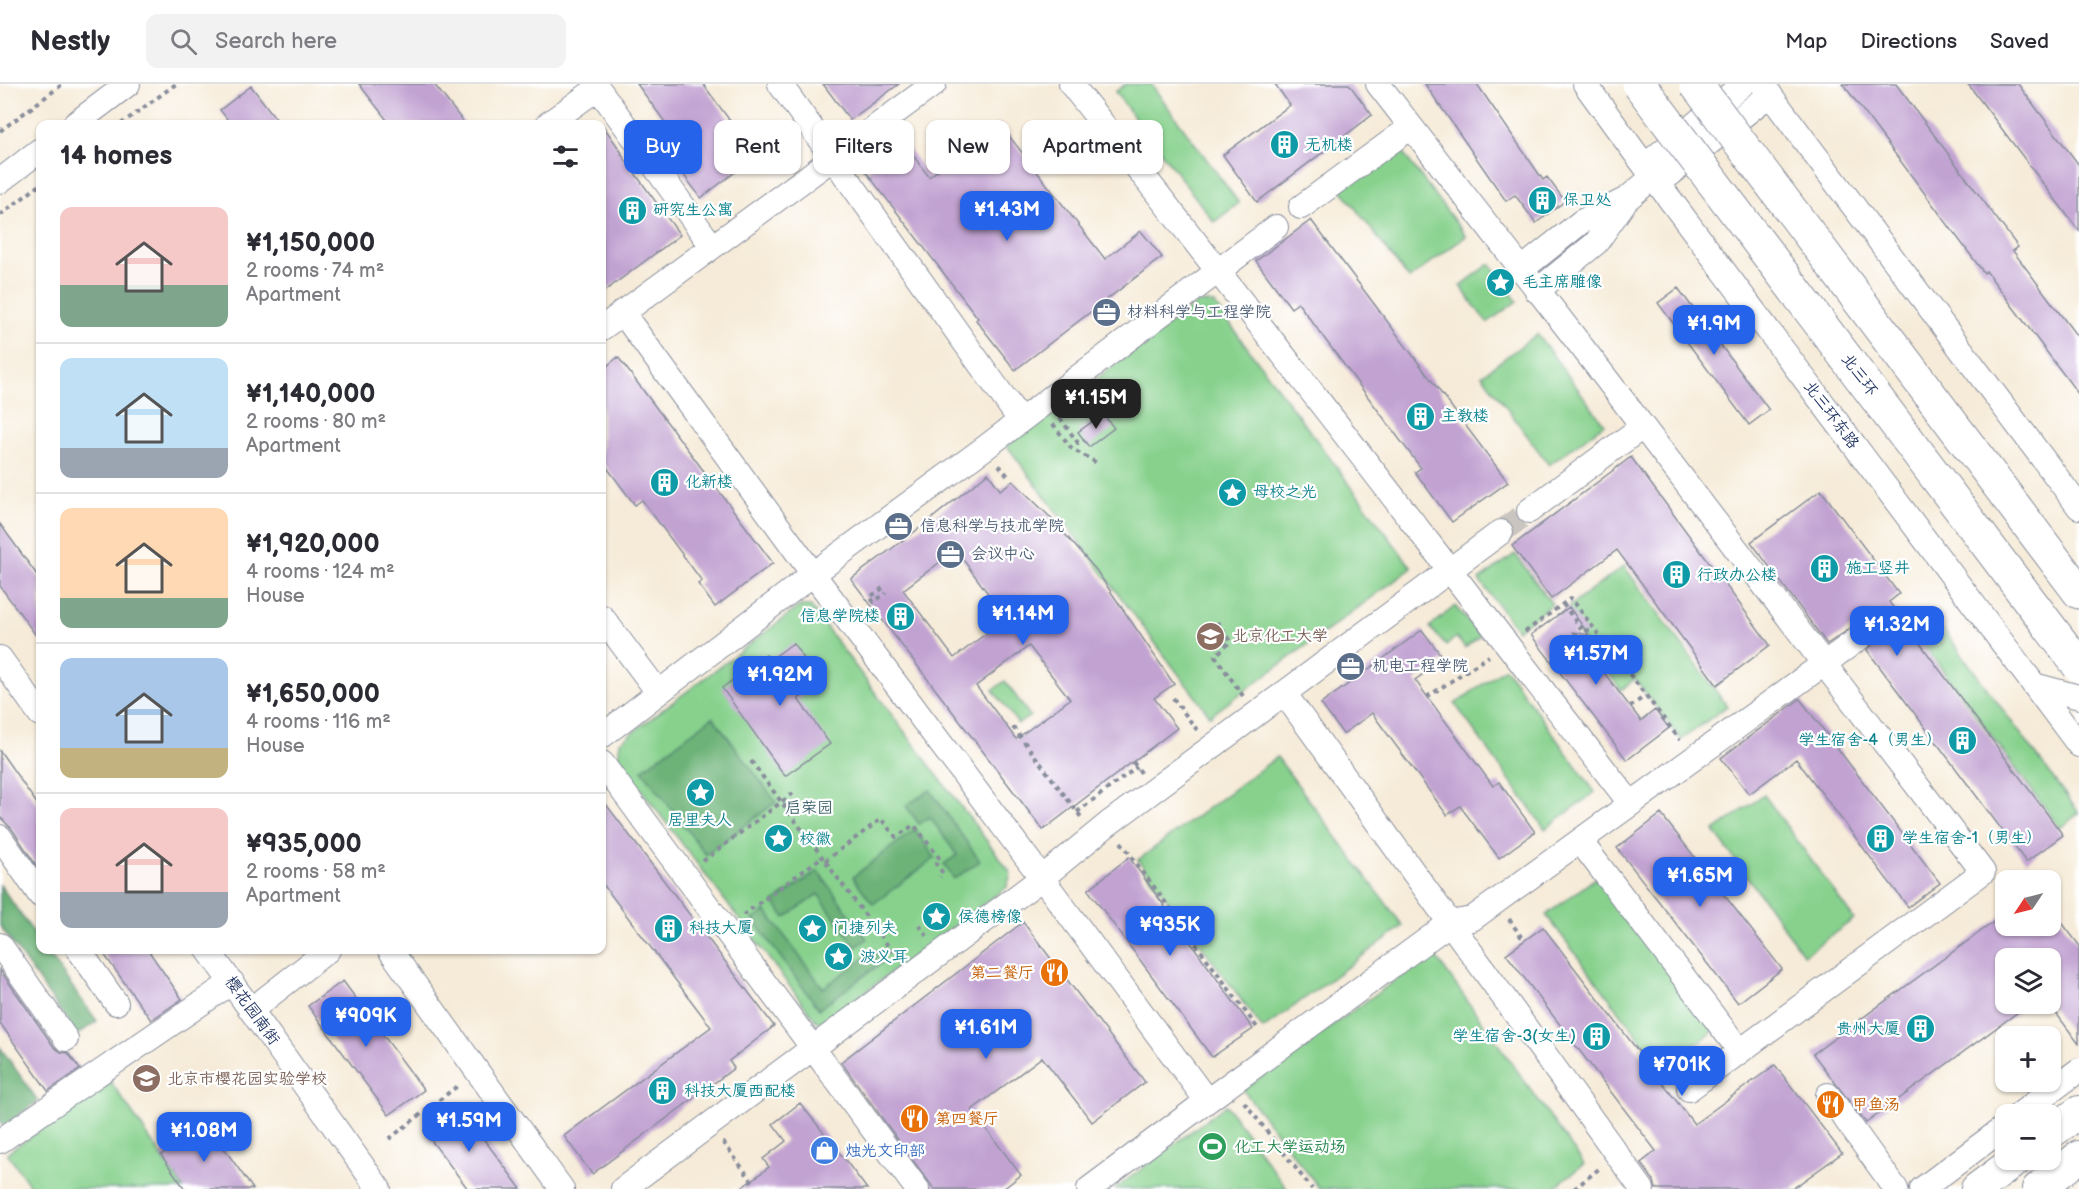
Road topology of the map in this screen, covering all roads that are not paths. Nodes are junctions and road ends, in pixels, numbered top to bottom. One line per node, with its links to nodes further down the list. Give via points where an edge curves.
1 (780, 84): 15 (street)
2 (934, 84): 13 (street)
3 (1071, 84): 26 (street)
4 (1378, 84): 14 (street)
5 (1585, 84): 19 (street, 北三环东路)
6 (1639, 84): 42 (highway, 北三环, bridge)
7 (1696, 84): 37 (highway, bridge)
8 (1743, 84): 19 (street)
9 (122, 86): 11 (street)
10 (1766, 89): 19 (street); 32 (street)
11 (80, 120)
12 (554, 120): 24 (street, via 598,88)
13 (885, 120)
14 (1411, 127): 22 (street); 25 (street)
15 (813, 130)
16 (36, 153): 20 (street)
17 (813, 173): 24 (street)
18 (846, 174): 30 (street)
19 (1652, 176): 21 (street); 43 (street, 北三环东路)
20 (0, 181)
21 (1627, 199): 25 (street, via 1581,222); 27 (street, via 1596,243)
22 (1302, 207)
23 (1276, 227): 26 (street)
24 (712, 246): 28 (street)
25 (1521, 270): 27 (street)
26 (1219, 271): 30 (street); 35 (street)
27 (1537, 291): 31 (street)
28 (622, 312): 29 (street); 36 (street)
29 (606, 325)
30 (1036, 409): 36 (street)
31 (1642, 427): 33 (street); 41 (street)
32 (2079, 507)
33 (1529, 511)
34 (1501, 532): 35 (street)
35 (1449, 571): 45 (street); 51 (street, via 1516,639)
36 (813, 574): 44 (street); 54 (street)
37 (2079, 592)
38 (606, 622): 44 (street)
39 (1865, 634): 41 (street)
40 (0, 657): 47 (street)
41 (1825, 665): 51 (street); 67 (street, via 1983,872)
42 (2079, 666)
43 (2034, 685): 46 (street); 49 (street, 北三环东路)
44 (658, 693): 48 (street)
45 (1284, 693): 54 (street); 56 (street)
46 (2079, 697)
47 (36, 708)
48 (606, 733)
49 (2079, 745)
50 (606, 769): 66 (street)
51 (1631, 804): 53 (street)
52 (0, 837): 55 (street)
53 (1580, 841): 56 (street, via 1472,919); 67 (street)
54 (1042, 878): 66 (street); 71 (street)
55 (36, 889)
56 (1450, 923): 71 (street); 84 (street)
57 (0, 945): 65 (street)
58 (82, 954): 63 (street)
59 (211, 954): 62 (street, 樱花园南街)
60 (323, 954): 64 (street)
61 (393, 954): 80 (street)
62 (231, 982): 64 (street, 樱花园南街); 76 (street)
63 (116, 1003)
64 (251, 1010): 79 (street, 樱花园南街)
65 (66, 1039)
66 (813, 1047): 81 (street); 82 (street)
67 (1740, 1052): 69 (street)
68 (2079, 1070): 72 (street)
69 (1689, 1089)
70 (1828, 1095): 85 (street)
71 (1207, 1101): 83 (street)
72 (2033, 1104)
73 (2079, 1112): 74 (main road)
74 (2061, 1125)
75 (1995, 1134): 86 (street)
76 (0, 1142)
77 (2079, 1157): 88 (main road)
78 (2003, 1170): 87 (main road)
79 (379, 1189)
80 (562, 1189)
81 (623, 1189)
82 (917, 1189)
83 (1089, 1189)
84 (1642, 1189)
85 (1896, 1189)
86 (1922, 1189)
87 (1977, 1189)
88 (2038, 1189)

